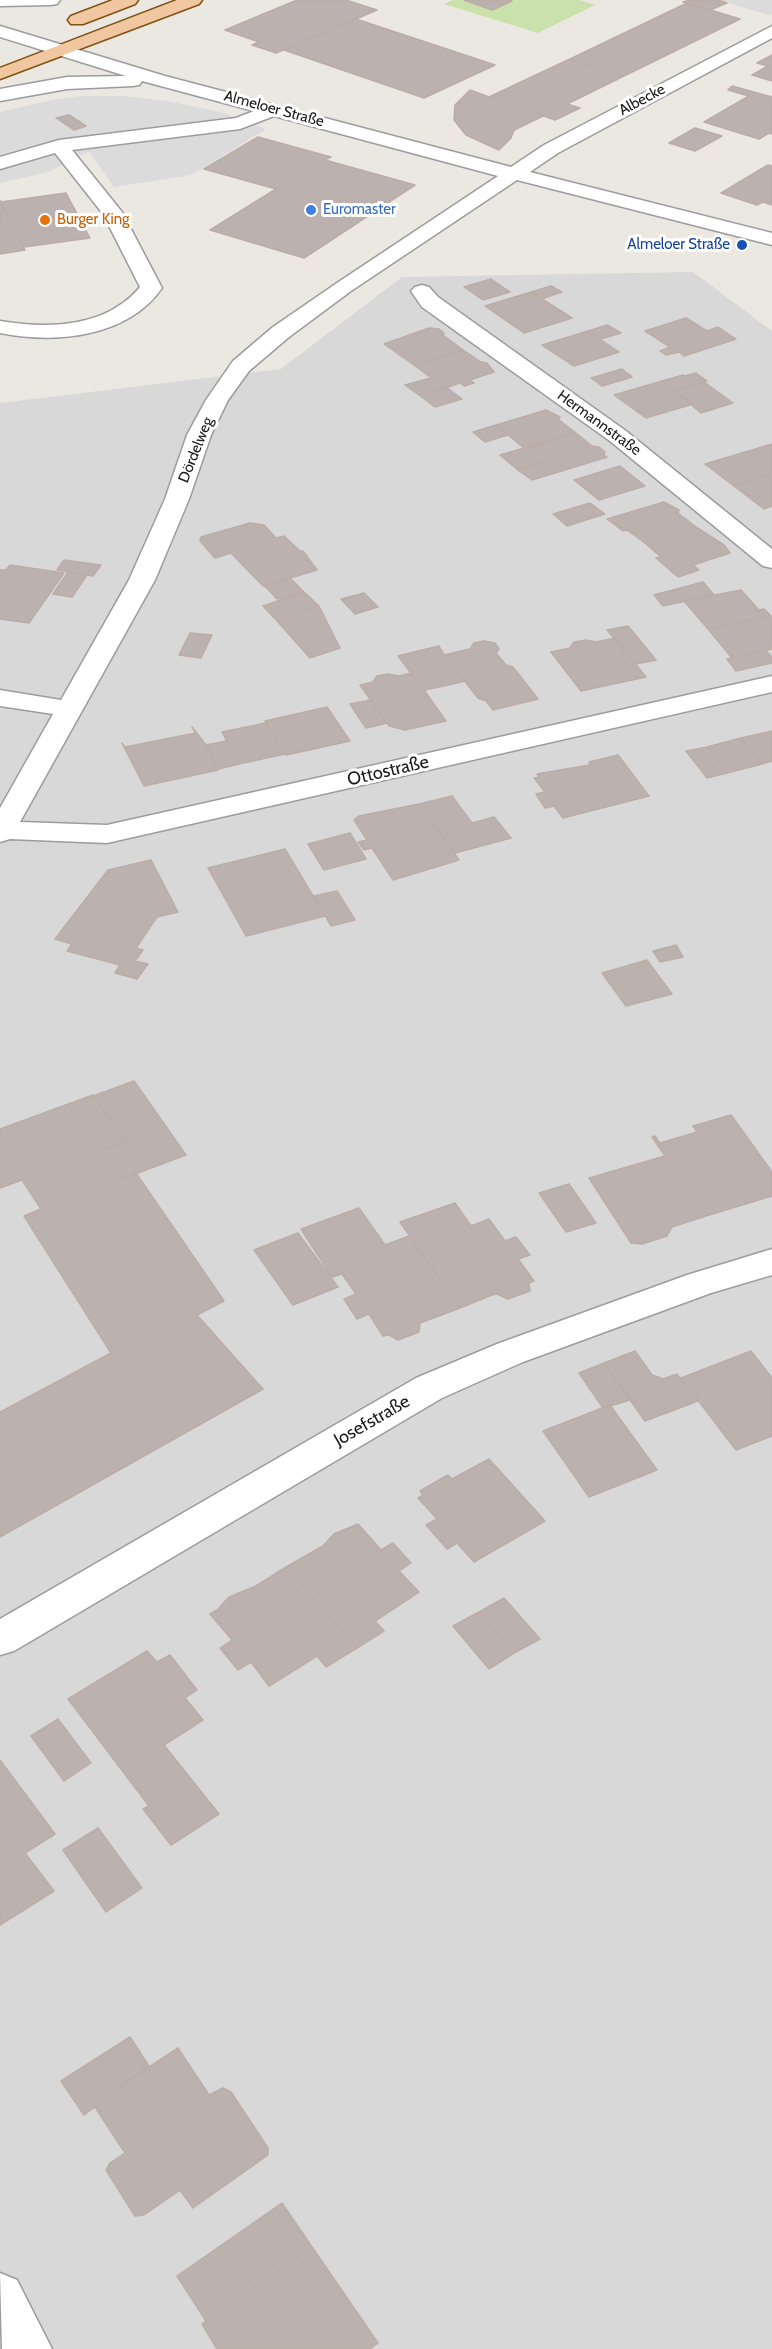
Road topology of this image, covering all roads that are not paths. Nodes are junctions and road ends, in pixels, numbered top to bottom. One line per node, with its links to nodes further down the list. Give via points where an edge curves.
1 (51, 0): 4 (street)
2 (129, 0): 7 (main road)
3 (193, 0): 9 (main road)
4 (0, 1)
5 (0, 31): 7 (street, Almeloer Straße)
6 (772, 31): 16 (street, Albecke, via 551,149)
7 (27, 39): 8 (main road); 9 (street, Almeloer Straße)
8 (0, 49)
9 (62, 50): 10 (main road); 11 (street, Almeloer Straße)
10 (0, 74)
11 (159, 80): 12 (street, Almeloer Straße, via 67,84); 13 (street, Almeloer Straße)
12 (0, 95)
13 (273, 110): 14 (street, via 240,123); 16 (street, Almeloer Straße)
14 (59, 146): 15 (street); 19 (street, via 112,212 151,288 137,304 112,319 84,327 19,332)
15 (0, 163)
16 (515, 173): 17 (street, Almeloer Straße); 23 (street, Dördelweg, via 344,286 241,366 199,435 142,580)
17 (772, 239)
18 (422, 291): 20 (street, Hermannstraße, via 430,302 618,436)
19 (0, 327)
20 (772, 561)
21 (772, 684): 24 (street, Ottostraße, via 108,834)
22 (0, 698): 23 (street)
23 (69, 709): 24 (street, Dördelweg)
24 (1, 832)
25 (772, 1262): 26 (street, Josefstraße, via 699,1284 429,1388)
26 (0, 1639)
27 (0, 2297): 28 (street)
28 (28, 2349)

